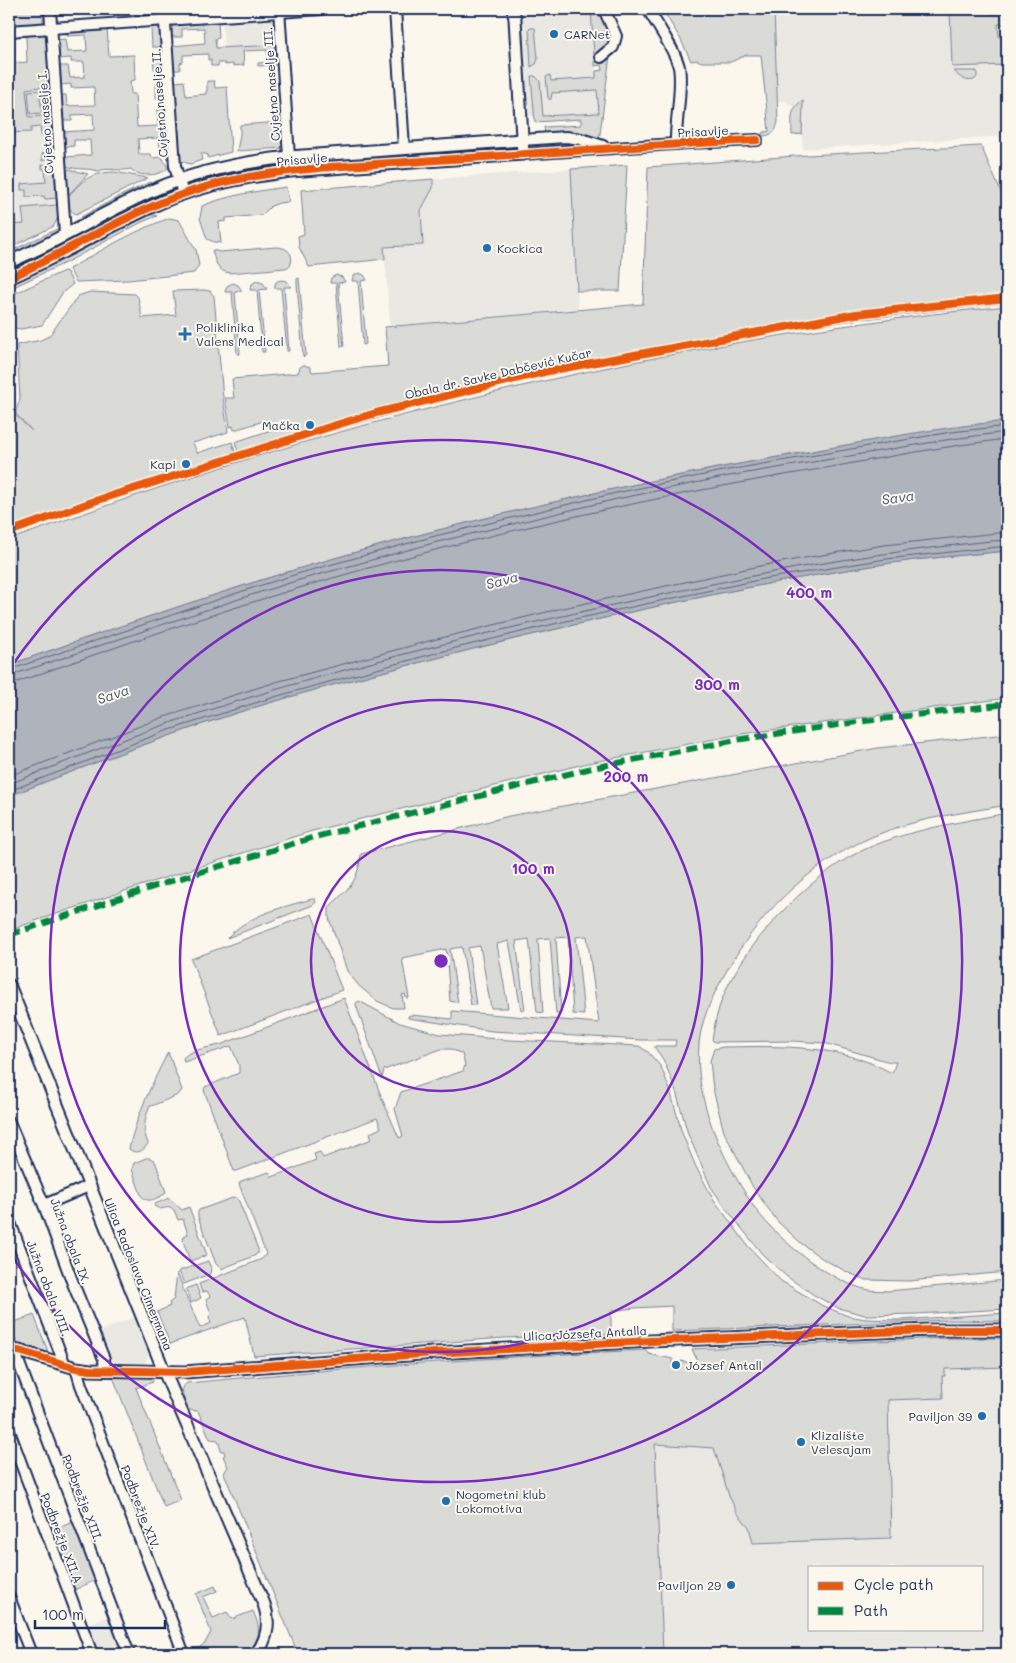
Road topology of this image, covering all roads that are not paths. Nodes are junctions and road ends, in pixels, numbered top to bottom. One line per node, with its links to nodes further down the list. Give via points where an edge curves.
1 (50, 9): 9 (street, Cvjetno naselje I.)
2 (321, 9): 6 (street)
3 (395, 9): 15 (street)
4 (604, 9): 11 (street, via 616,36 614,47)
5 (648, 9): 14 (street, via 679,66)
6 (279, 10): 8 (street); 18 (street, Cvjetno naselje III.)
7 (513, 10): 12 (street)
8 (165, 14): 9 (street); 19 (street, Cvjetno naselje II., via 175,166)
9 (51, 28): 10 (street); 21 (street, Cvjetno naselje I.)
10 (9, 31)
11 (601, 57)
12 (522, 140): 15 (street, Prisavlje); 16 (street, Prisavlje, via 566,137); 17 (street)
13 (757, 140): 14 (street, Prisavlje)
14 (676, 144): 16 (street, Prisavlje)
15 (404, 148): 18 (street, Prisavlje)
16 (619, 148): 17 (street, Prisavlje)
17 (523, 154): 20 (street, Prisavlje, via 290,171 242,178)
18 (289, 157): 19 (street, Prisavlje, via 236,164)
19 (179, 180): 20 (street, Cvjetno naselje II.); 21 (street, Prisavlje, via 133,199)
20 (183, 194): 23 (street, Prisavlje)
21 (66, 234): 22 (street, Prisavlje)
22 (9, 262)
23 (9, 278)
24 (9, 985): 26 (street, Ulica Radoslava Cimermana)
25 (9, 1122): 27 (street, Južna obala IX.)
26 (89, 1186): 27 (street); 33 (street, Ulica Radoslava Cimermana)
27 (44, 1205): 32 (street, Južna obala IX., via 104,1359)
28 (9, 1220): 31 (street, Južna obala VIII.)
29 (1007, 1330): 33 (street, Ulica Józsefa Antalla, via 650,1341)
30 (10, 1347): 31 (street, Ulica Józsefa Antalla); 38 (street, Podbrežje XIII.)
31 (70, 1367): 32 (street, Ulica Józsefa Antalla); 39 (street, Podbrežje XIV., via 84,1394)
32 (105, 1371): 33 (street, Ulica Józsefa Antalla)
33 (164, 1371): 40 (street, Ulica Radoslava Cimermana, via 266,1610 266,1635)
34 (9, 1431): 37 (street, Podbrežje XII.A)
35 (9, 1597): 36 (street)
36 (31, 1654)
37 (92, 1654)
38 (129, 1654)
39 (184, 1654)
40 (256, 1654)

